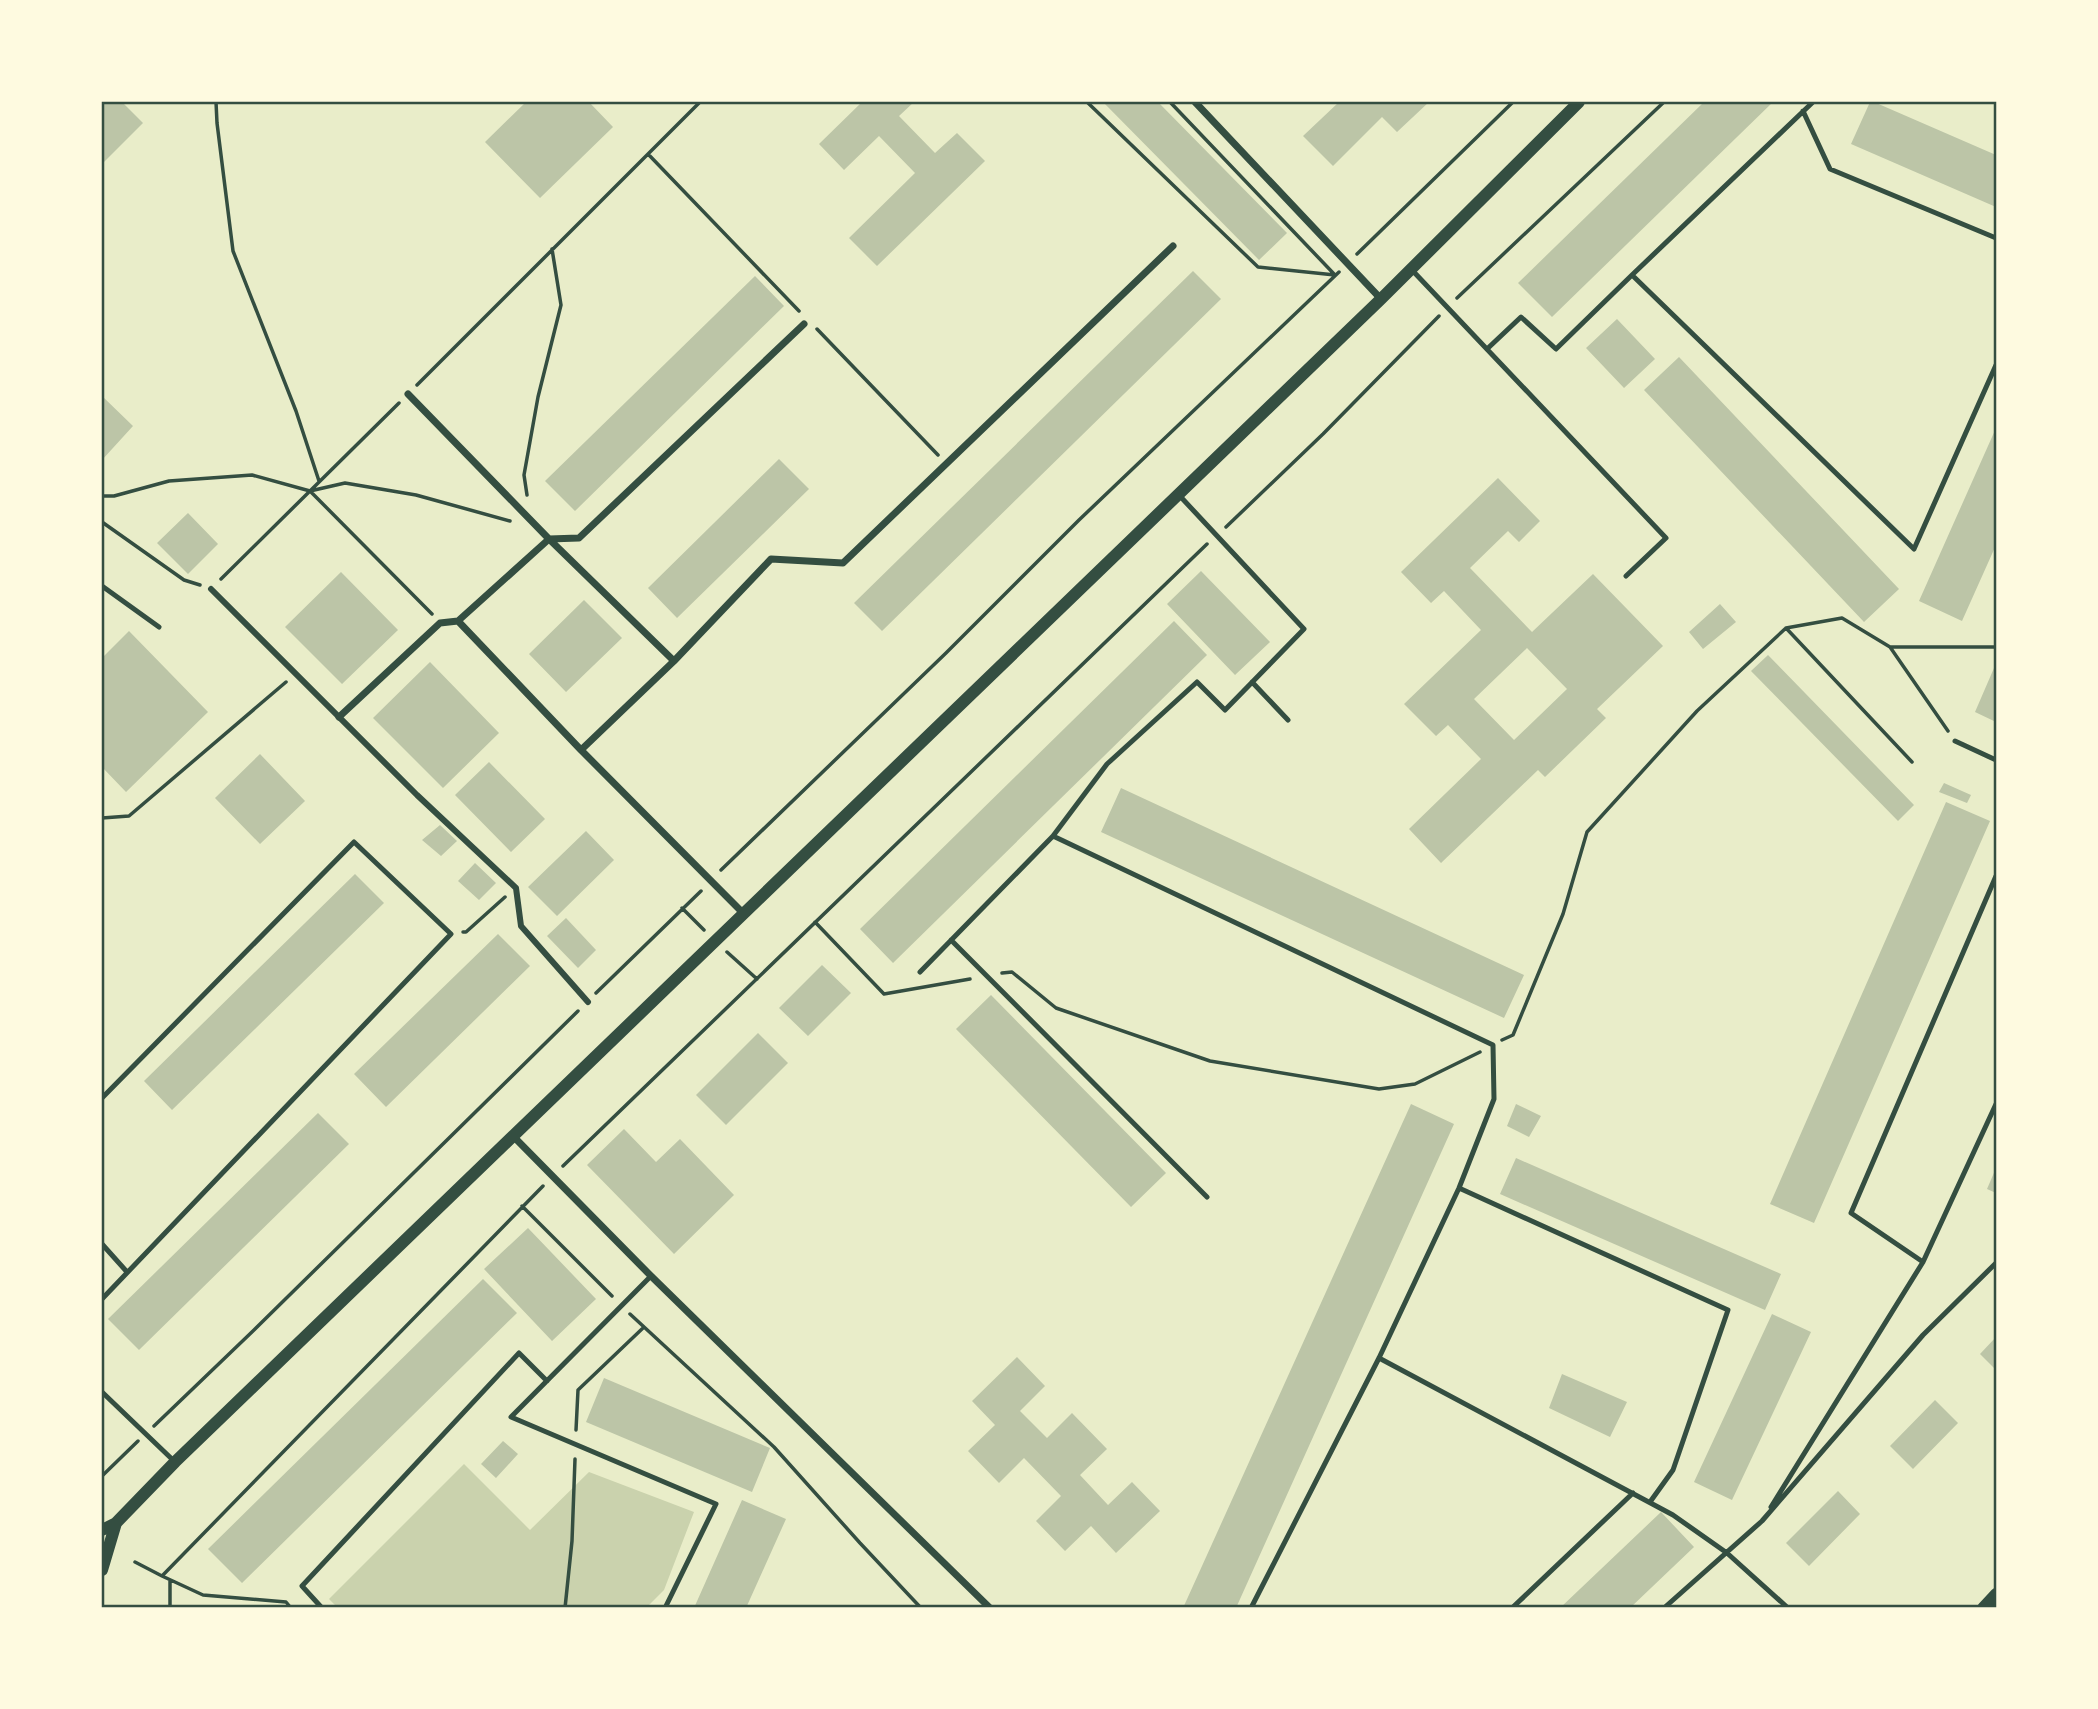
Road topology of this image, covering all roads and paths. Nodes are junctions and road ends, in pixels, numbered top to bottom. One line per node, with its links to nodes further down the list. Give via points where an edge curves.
1 (216, 102): 28 (path, via 233,251)
2 (700, 102): 11 (path)
3 (1087, 102): 17 (path, via 1258,267)
4 (1170, 102): 17 (path)
5 (1195, 102): 15 (street)
6 (1513, 102): 15 (path)
7 (1579, 102): 16 (street)
8 (1664, 102): 21 (path)
9 (1813, 102): 10 (lane)
10 (1803, 111): 12 (lane, via 1830,169); 18 (lane)
11 (648, 154): 14 (path); 22 (path)
12 (1997, 237)
13 (1173, 246): 27 (street)
14 (552, 249): 26 (path); 32 (path, via 561,305 524,475)
15 (1347, 264): 17 (path); 20 (street)
16 (1411, 269): 20 (street); 21 (lane)
17 (1335, 275): 19 (path)
18 (1632, 275): 24 (lane, via 1556,349 1521,317); 25 (lane, via 1914,549)
19 (1323, 286)
20 (1381, 299): 30 (street)
21 (1448, 307): 24 (lane); 35 (path)
22 (799, 311)
23 (806, 322): 27 (path); 36 (street, via 579,538)
24 (1487, 349): 37 (lane, via 1666,538)
25 (1997, 365)
26 (408, 394): 28 (path); 32 (street)
27 (946, 464): 46 (street, via 843,563 771,559)
28 (319, 481): 29 (path)
29 (310, 491): 31 (path, via 252,475 169,481); 34 (path, via 345,483 416,495); 39 (path); 41 (path)
30 (1178, 494): 35 (lane); 59 (street)
31 (102, 496)
32 (529, 519): 36 (street)
33 (102, 522): 39 (path, via 184,580)
34 (513, 522)
35 (1216, 536): 48 (lane, via 1304,629); 60 (path)
36 (549, 539): 40 (street); 46 (street)
37 (1626, 576)
38 (102, 586): 42 (lane)
39 (211, 589): 47 (street)
40 (458, 621): 41 (street); 52 (street)
41 (440, 623): 49 (street)
42 (159, 627)
43 (1786, 628): 44 (path, via 1842,618); 54 (path); 66 (path, via 1697,711 1587,832 1563,914 1513,1035)
44 (1890, 647): 45 (path); 51 (path)
45 (1997, 647)
46 (674, 661): 52 (street)
47 (296, 674): 49 (street); 55 (path, via 129,816)
48 (1252, 682): 50 (lane); 56 (lane, via 1225,710 1197,682 1107,764)
49 (339, 717): 58 (street)
50 (1288, 720)
51 (1955, 741): 53 (lane)
52 (581, 750): 59 (street)
53 (1997, 760)
54 (1912, 762)
55 (102, 818)
56 (1053, 836): 62 (lane); 66 (lane)
57 (1997, 876): 75 (lane, via 1851,1213)
58 (516, 888): 61 (path, via 466,932); 65 (street, via 521,926)
59 (743, 913): 69 (street)
60 (816, 922): 64 (path, via 884,994); 70 (path)
61 (450, 934): 67 (lane, via 355,842); 77 (lane)
62 (951, 940): 63 (lane); 64 (lane)
63 (919, 972)
64 (987, 976): 66 (path, via 1012,972 1056,1008 1210,1062 1379,1089 1415,1084); 72 (lane)
65 (588, 1002)
66 (1493, 1045): 71 (lane, via 1494,1098)
67 (102, 1098)
68 (1997, 1104): 75 (lane)
69 (513, 1136): 70 (street); 84 (street)
70 (553, 1177): 73 (path); 78 (street)
71 (1459, 1188): 81 (lane); 86 (lane, via 1728,1310 1673,1470)
72 (1207, 1197)
73 (522, 1206): 80 (path); 93 (path)
74 (102, 1244): 77 (lane)
75 (1923, 1262): 87 (lane)
76 (1997, 1263): 87 (lane, via 1923,1335)
77 (127, 1272): 79 (lane)
78 (651, 1276): 80 (lane); 96 (street)
79 (102, 1299)
80 (621, 1306): 82 (lane); 101 (path, via 774,1447)
81 (1380, 1358): 85 (lane); 102 (lane)
82 (547, 1381): 99 (lane, via 519,1353 302,1586); 100 (lane, via 511,1417 716,1504)
83 (102, 1392): 84 (lane)
84 (175, 1462): 88 (street)
85 (1633, 1493): 86 (lane); 103 (lane)
86 (1650, 1502): 90 (lane)
87 (1762, 1521): 90 (lane)
88 (116, 1523): 89 (street); 92 (street)
89 (102, 1530)
90 (1727, 1553): 104 (lane); 105 (lane)
91 (135, 1562): 93 (path)
92 (102, 1570)
93 (162, 1576): 94 (path)
94 (170, 1580): 97 (path); 98 (path, via 203,1595 286,1602)
95 (1997, 1594): 106 (street)
96 (990, 1607)
97 (170, 1608)
98 (291, 1608)
99 (322, 1608)
100 (665, 1608)
101 (921, 1608)
102 (1251, 1608)
103 (1512, 1608)
104 (1664, 1608)
105 (1788, 1608)
106 (1983, 1608)

